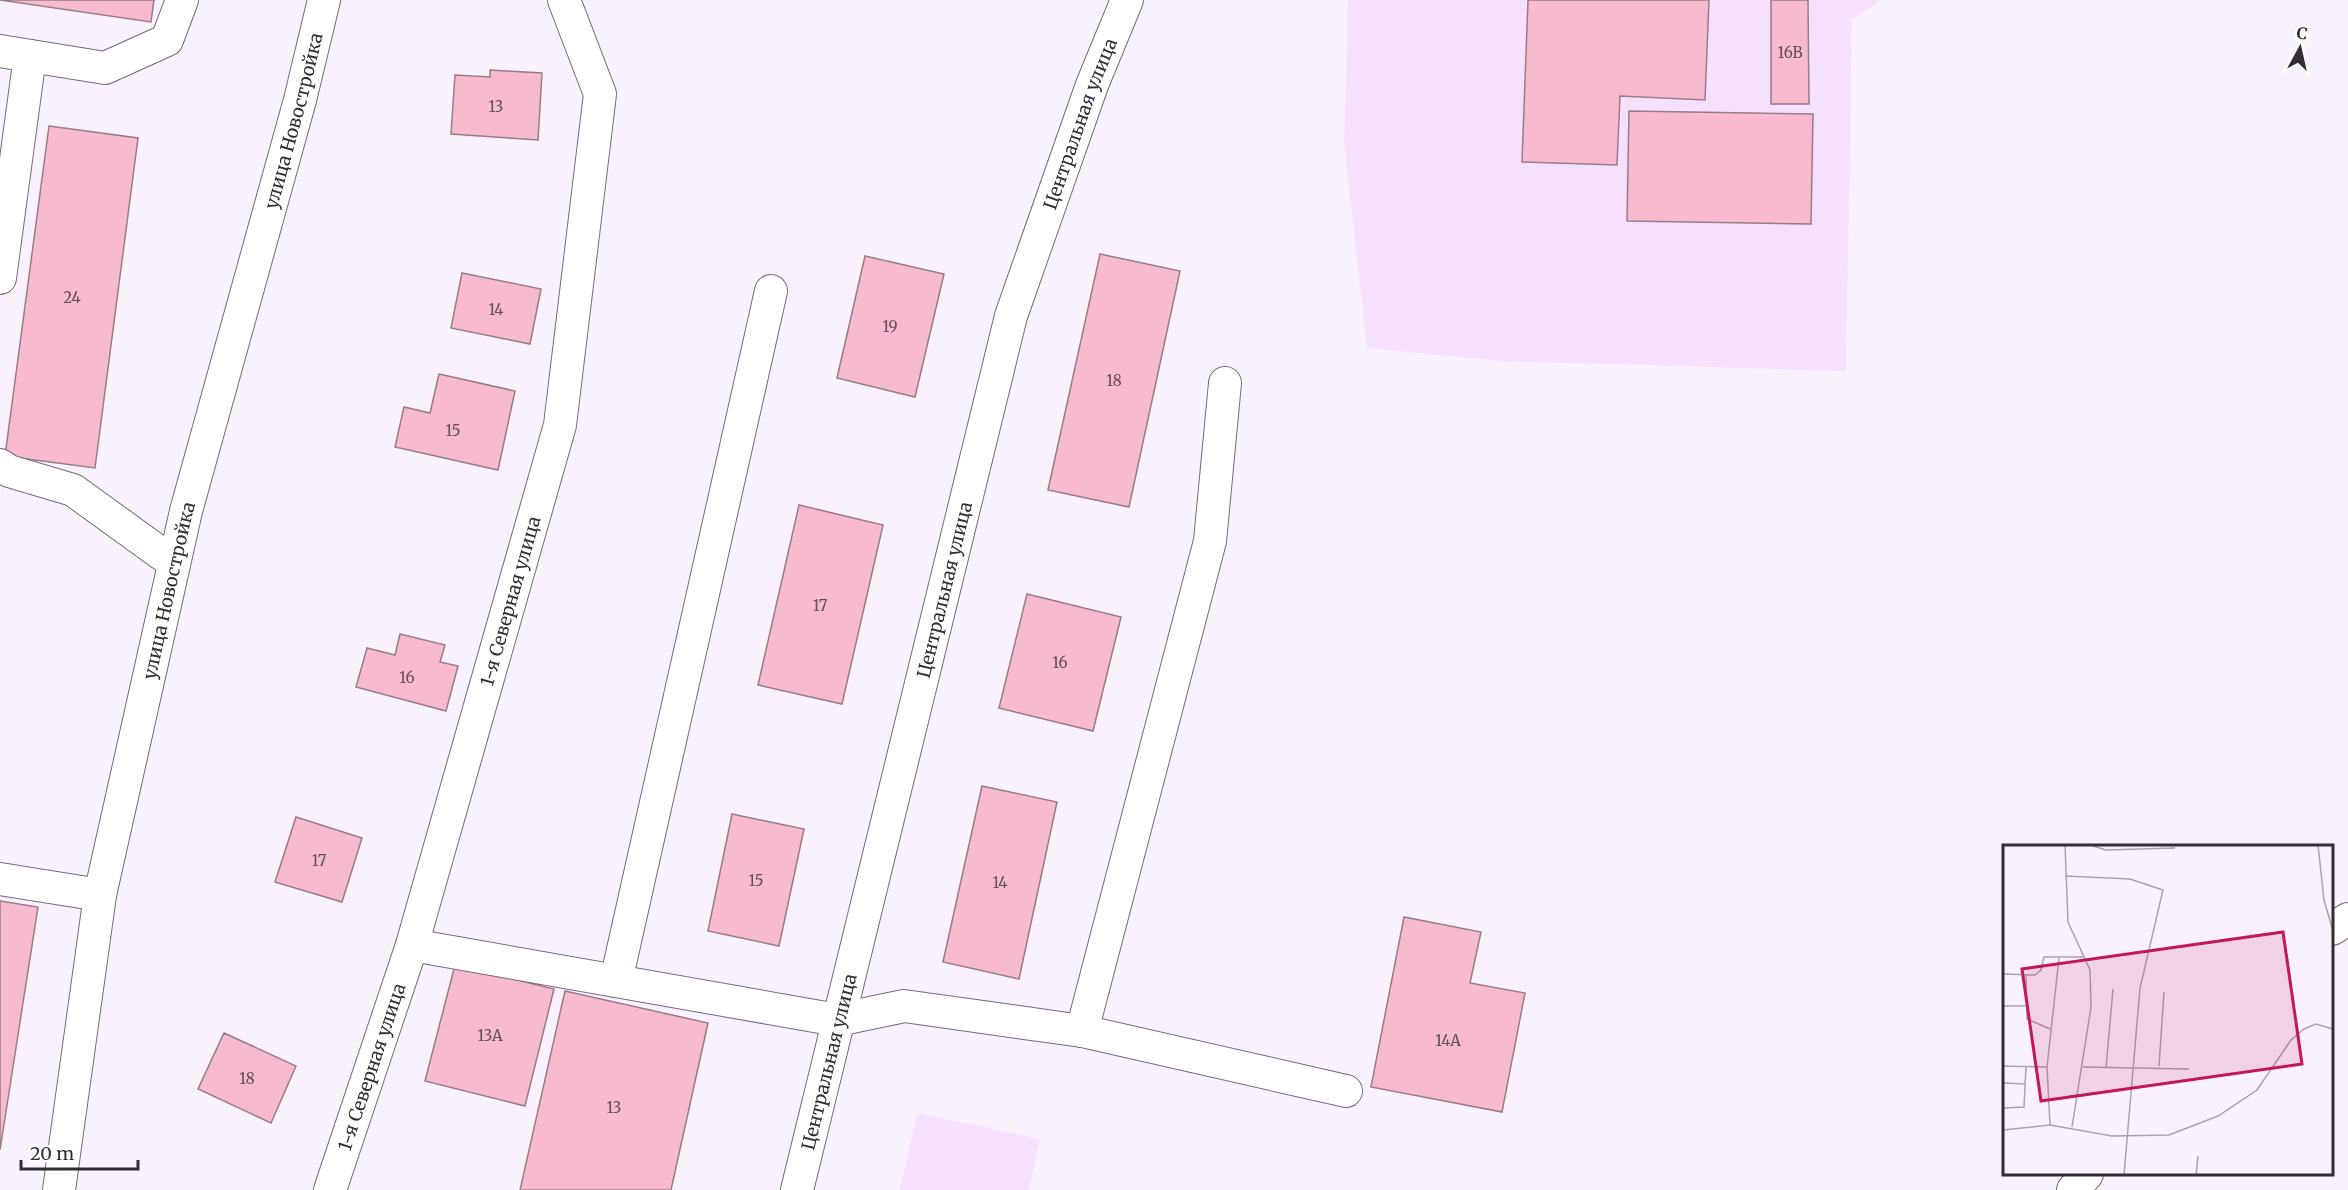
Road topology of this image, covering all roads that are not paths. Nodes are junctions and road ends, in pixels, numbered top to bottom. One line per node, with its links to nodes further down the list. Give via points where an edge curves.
1 (182, 0): 5 (street, via 167,40 105,68)
2 (324, 0): 10 (street, улица Новостройка)
3 (564, 0): 15 (street, 1-я Северная улица, via 600,94 560,425)
4 (1127, 0): 17 (street, Центральная улица, via 1092,85 1011,316)
5 (15, 53): 6 (street)
6 (0, 278)
7 (771, 291): 16 (street)
8 (1225, 383): 18 (street, via 1210,541)
9 (0, 465): 10 (street, via 73,490)
10 (174, 563): 12 (street, улица Новостройка)
11 (0, 879): 12 (street)
12 (100, 895): 21 (street, улица Новостройка)
13 (2348, 919): 14 (street)
14 (2333, 928)
15 (412, 945): 16 (street); 22 (street, 1-я Северная улица)
16 (616, 981): 17 (street)
17 (837, 1020): 18 (street, via 904,1006); 23 (street, Центральная улица)
18 (1082, 1032): 19 (street)
19 (1346, 1091)
20 (2086, 1175): 24 (street)
21 (59, 1190)
22 (330, 1190)
23 (797, 1190)
24 (2073, 1190)

